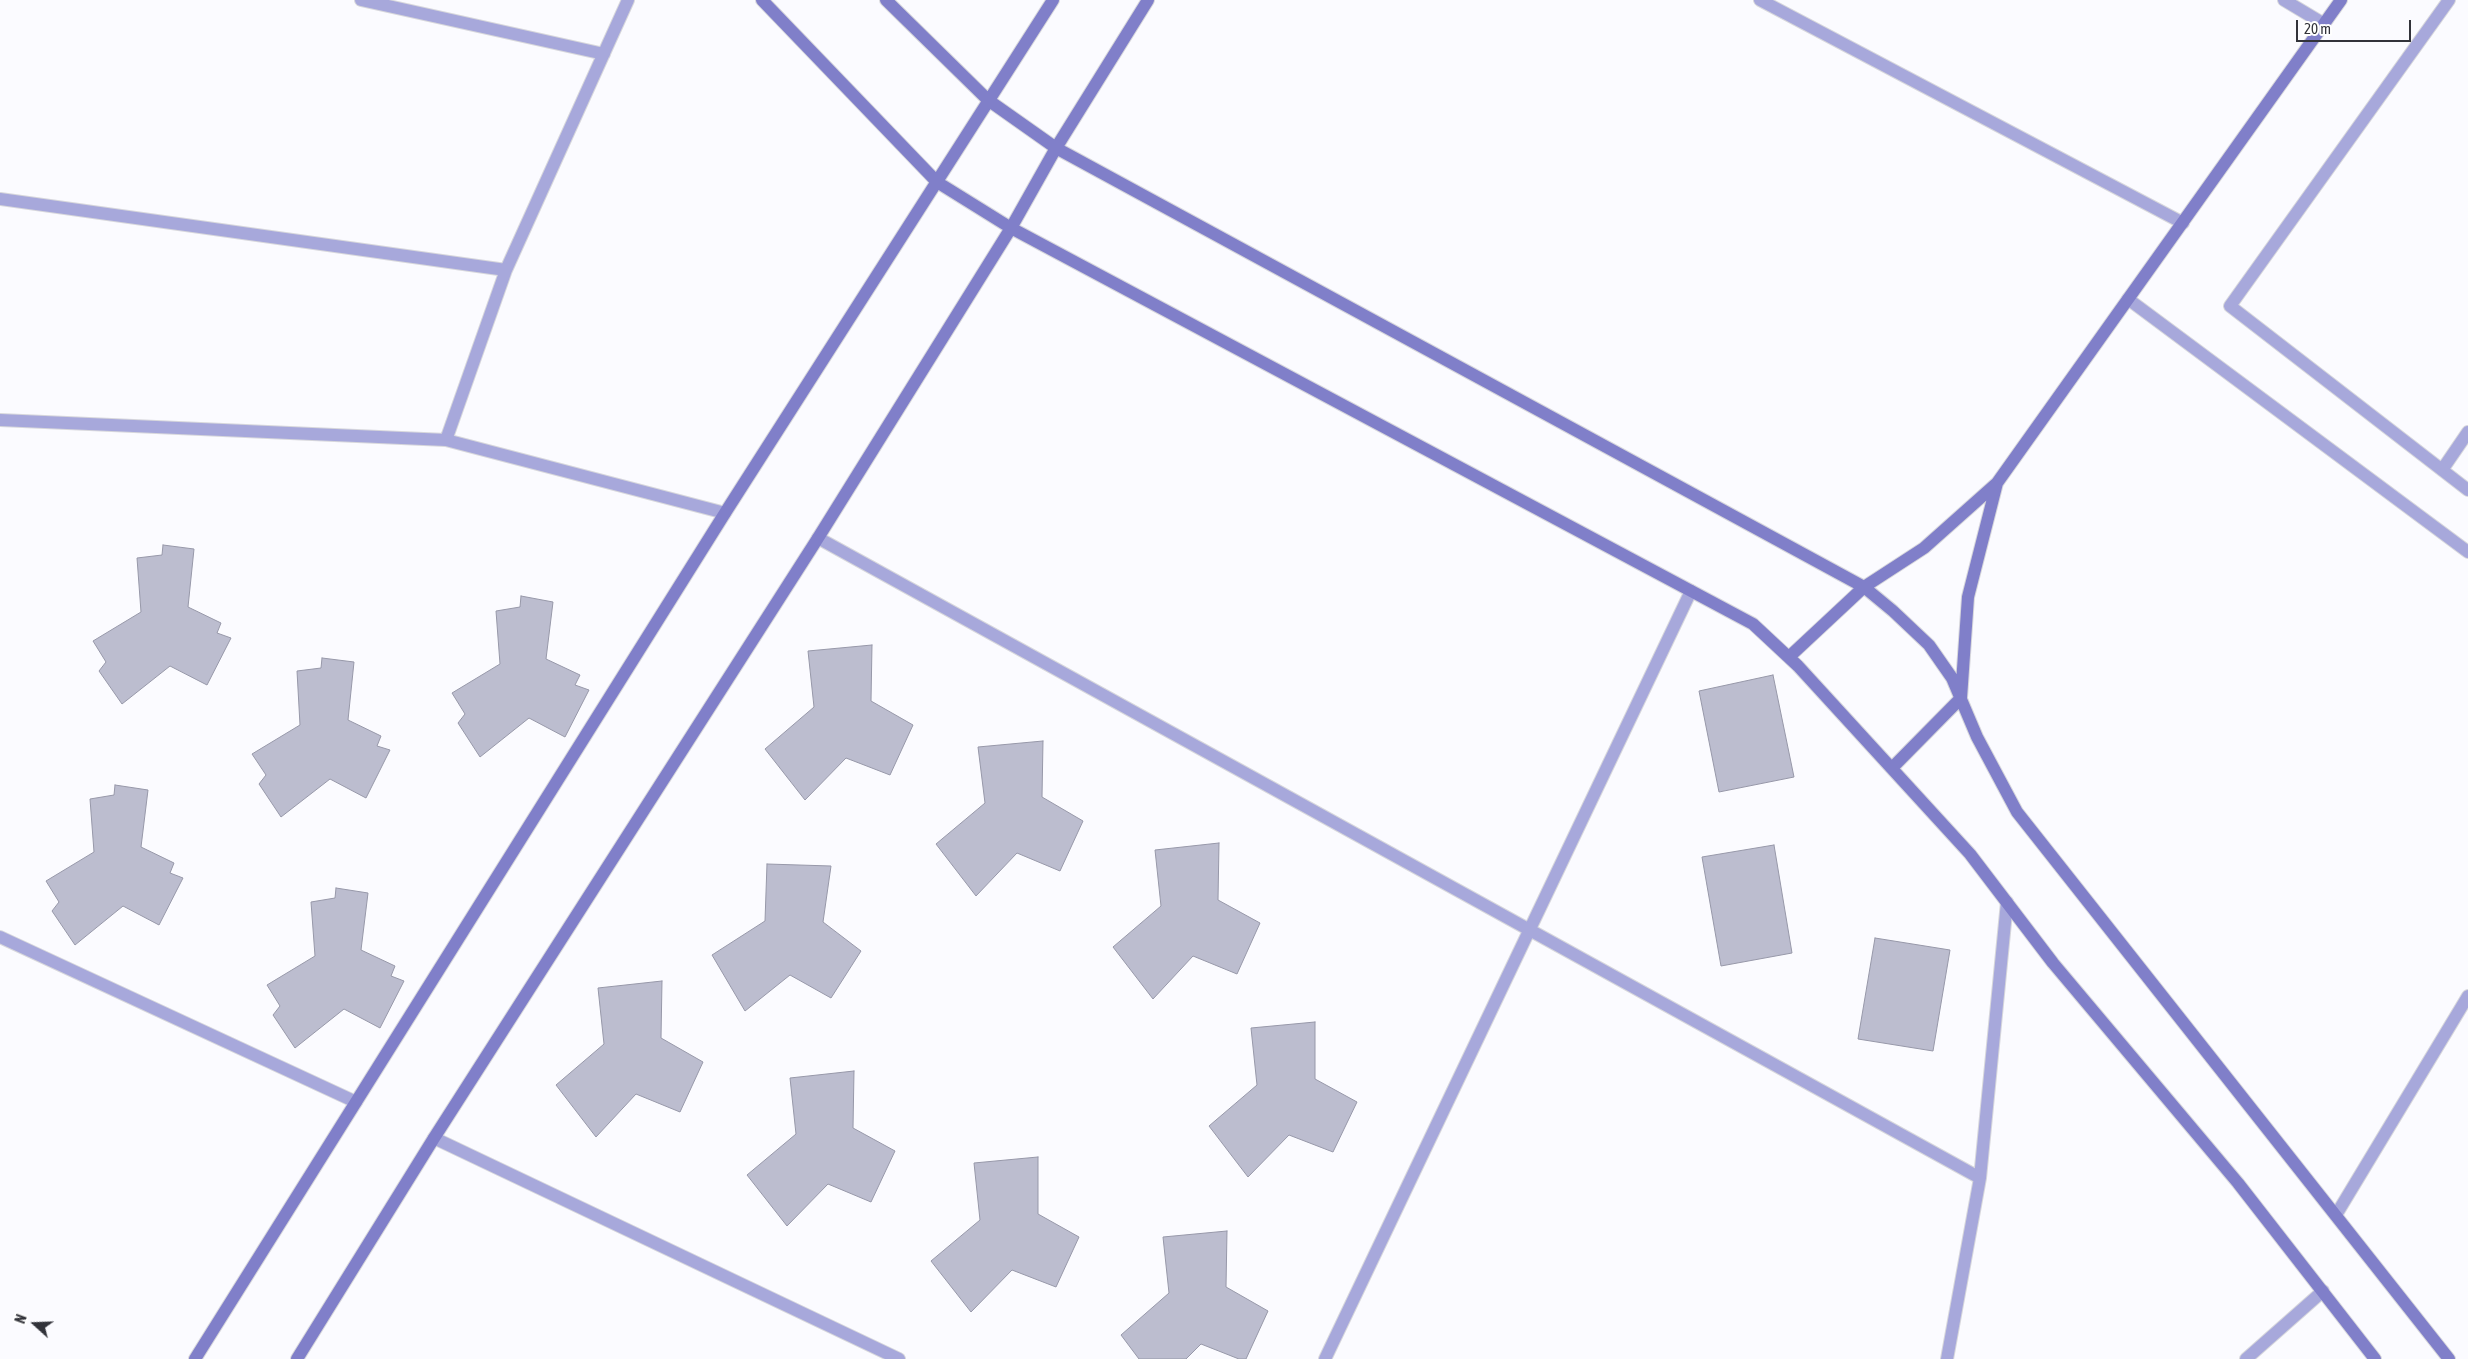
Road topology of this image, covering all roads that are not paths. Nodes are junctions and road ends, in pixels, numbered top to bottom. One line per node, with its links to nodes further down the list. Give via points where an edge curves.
1 (361, 0): 12 (street)
2 (628, 0): 12 (street)
3 (762, 0): 15 (street)
4 (886, 0): 13 (street)
5 (1053, 0): 13 (street)
6 (1148, 0): 14 (street)
7 (1760, 0): 17 (street)
8 (2284, 0): 11 (street)
9 (2341, 0): 11 (street)
10 (2449, 0): 24 (street, via 2230,306)
11 (2324, 24): 17 (street)
12 (604, 54): 19 (street)
13 (988, 100): 14 (street); 15 (street)
14 (1056, 148): 18 (street); 30 (street)
15 (937, 182): 18 (street); 27 (street)
16 (0, 200): 19 (street)
17 (2183, 223): 20 (street)
18 (1011, 228): 28 (street); 31 (street)
19 (506, 270): 23 (street)
20 (2128, 299): 25 (street); 29 (street)
21 (0, 420): 23 (street)
22 (2468, 432): 24 (street)
23 (446, 440): 27 (street)
24 (2442, 470): 26 (street)
25 (1997, 483): 30 (street, via 1924,548); 33 (street, via 1968,597)
26 (2468, 490)
27 (725, 513): 39 (street)
28 (818, 538): 36 (street); 40 (street)
29 (2468, 552)
30 (1864, 587): 32 (street); 33 (street, via 1929,645 1952,678)
31 (1691, 591): 32 (street, via 1753,624); 36 (street)
32 (1789, 657): 34 (street)
33 (1961, 698): 34 (street); 42 (street, via 1977,737 2017,812)
34 (1892, 768): 35 (street, via 1970,854)
35 (2007, 902): 41 (street); 43 (street, via 2053,963 2238,1183)
36 (1529, 930): 41 (street); 48 (street)
37 (0, 937): 39 (street)
38 (2468, 996): 42 (street)
39 (356, 1102): 45 (street)
40 (434, 1138): 46 (street); 47 (street)
41 (1980, 1178): 49 (street)
42 (2336, 1215): 44 (street)
43 (2323, 1291): 50 (street); 51 (street)
44 (2446, 1358)
45 (195, 1359)
46 (297, 1359)
47 (899, 1359)
48 (1325, 1359)
49 (1947, 1359)
50 (2246, 1359)
51 (2375, 1359)

